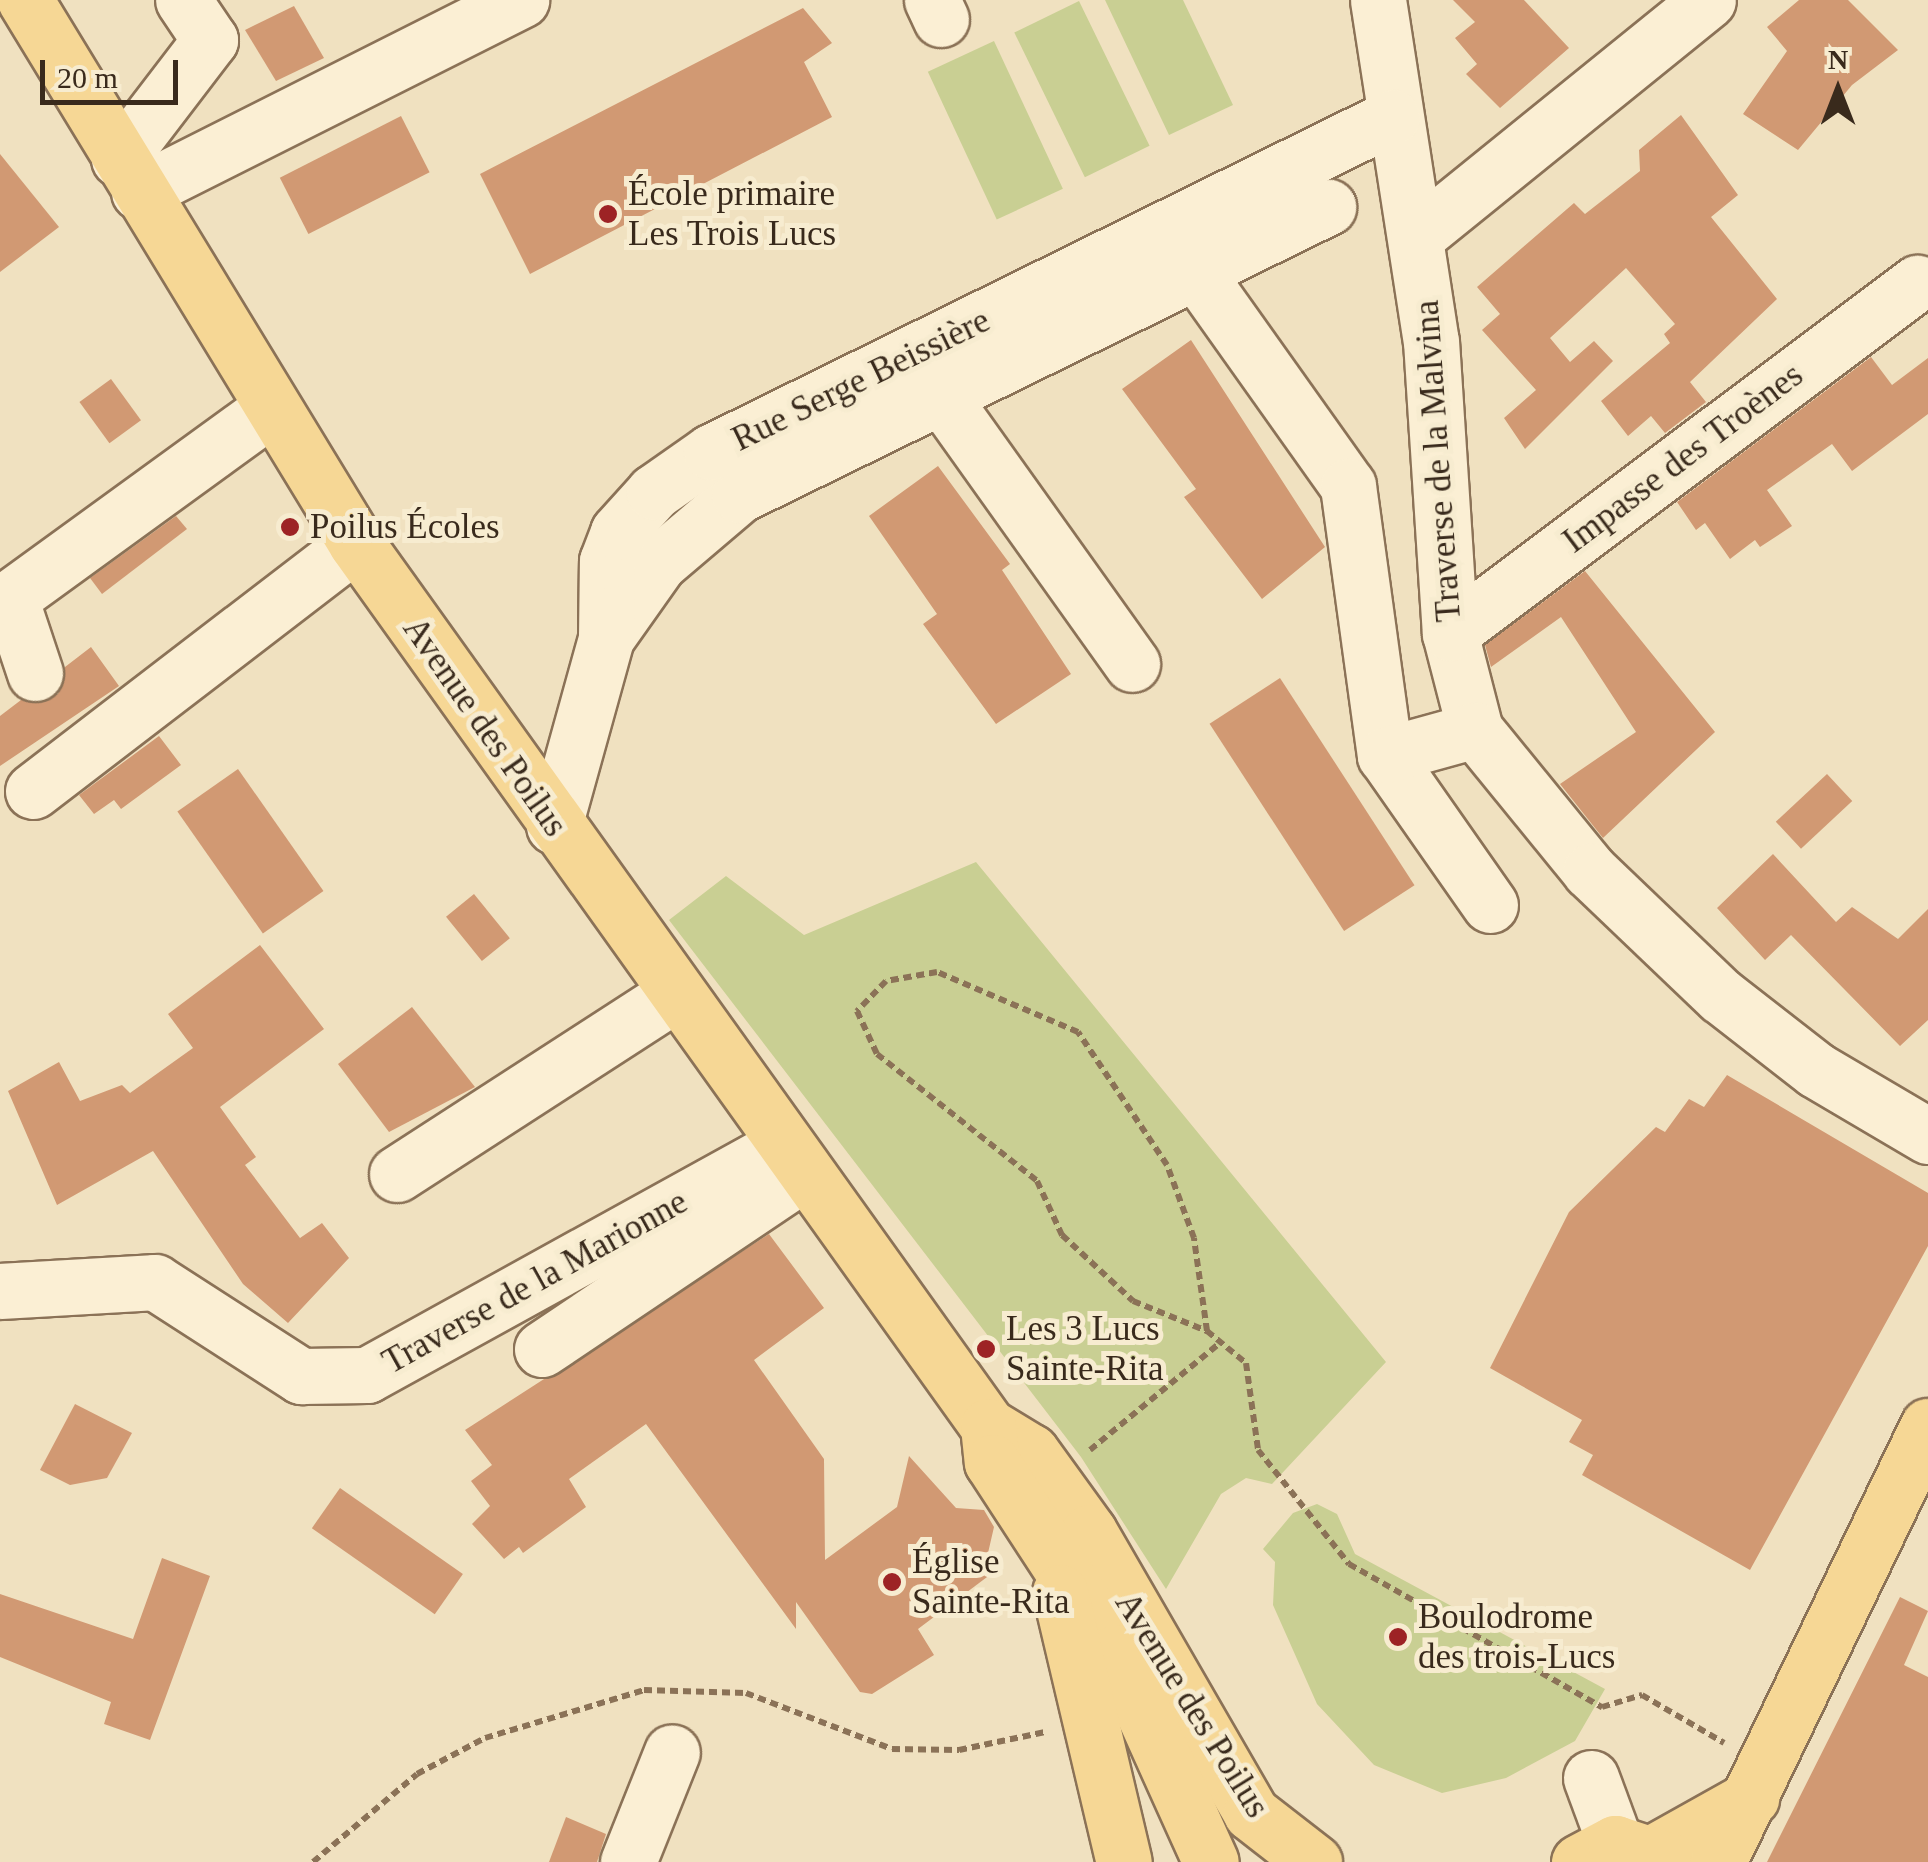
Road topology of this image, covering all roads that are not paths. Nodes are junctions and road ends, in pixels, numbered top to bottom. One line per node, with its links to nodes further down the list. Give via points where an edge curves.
1 (25, 0): 7 (main road, Avenue des Poilus)
2 (183, 0): 7 (street, via 210,40)
3 (521, 0): 7 (street)
4 (1378, 0): 6 (street, Traverse de la Malvina)
5 (1708, 0): 9 (street)
6 (1392, 117): 9 (street, Traverse de la Malvina); 16 (street, Rue Serge Beissière, via 711,452 618,532 607,561)
7 (129, 176): 13 (main road, Avenue des Poilus)
8 (1328, 207): 10 (street)
9 (1418, 235): 15 (street, Traverse de la Malvina)
10 (1196, 272): 12 (street); 20 (street, via 1348,486)
11 (1916, 283): 15 (street, Impasse des Troènes)
12 (941, 396): 16 (street, via 739,494 659,562); 17 (street)
13 (268, 410): 14 (main road, Avenue des Poilus); 18 (street, via 10,598)
14 (356, 543): 21 (street); 22 (main road, Avenue des Poilus)
15 (1450, 634): 19 (street, Traverse de la Malvina)
16 (606, 638): 22 (street, Rue Serge Beissière)
17 (1132, 664)
18 (35, 673)
19 (1475, 730): 20 (street); 25 (street, Traverse de la Malvina, via 1590,871 1722,996 1816,1070)
20 (1386, 755): 23 (street)
21 (33, 792)
22 (554, 826): 24 (main road, Avenue des Poilus)
23 (1490, 905)
24 (676, 993): 26 (main road, Avenue des Poilus); 27 (street)
25 (1928, 1136)
26 (796, 1158): 28 (street, Traverse de la Marionne, via 367,1374 302,1376 156,1282); 29 (street); 31 (main road, Avenue des Poilus, via 1009,1439 992,1462)
27 (397, 1174)
28 (0, 1290)
29 (542, 1349)
30 (1928, 1426): 35 (main road)
31 (1070, 1544): 32 (main road, Avenue des Poilus); 38 (main road); 39 (main road)
32 (1123, 1596): 40 (main road); 41 (main road, Avenue des Poilus, via 1251,1813)
33 (672, 1752): 37 (street)
34 (1590, 1778): 36 (street)
35 (1753, 1796): 36 (main road); 42 (main road)
36 (1631, 1854)
37 (628, 1862)
38 (1124, 1862)
39 (1211, 1862)
40 (1241, 1862)
41 (1314, 1862)
42 (1718, 1862)

